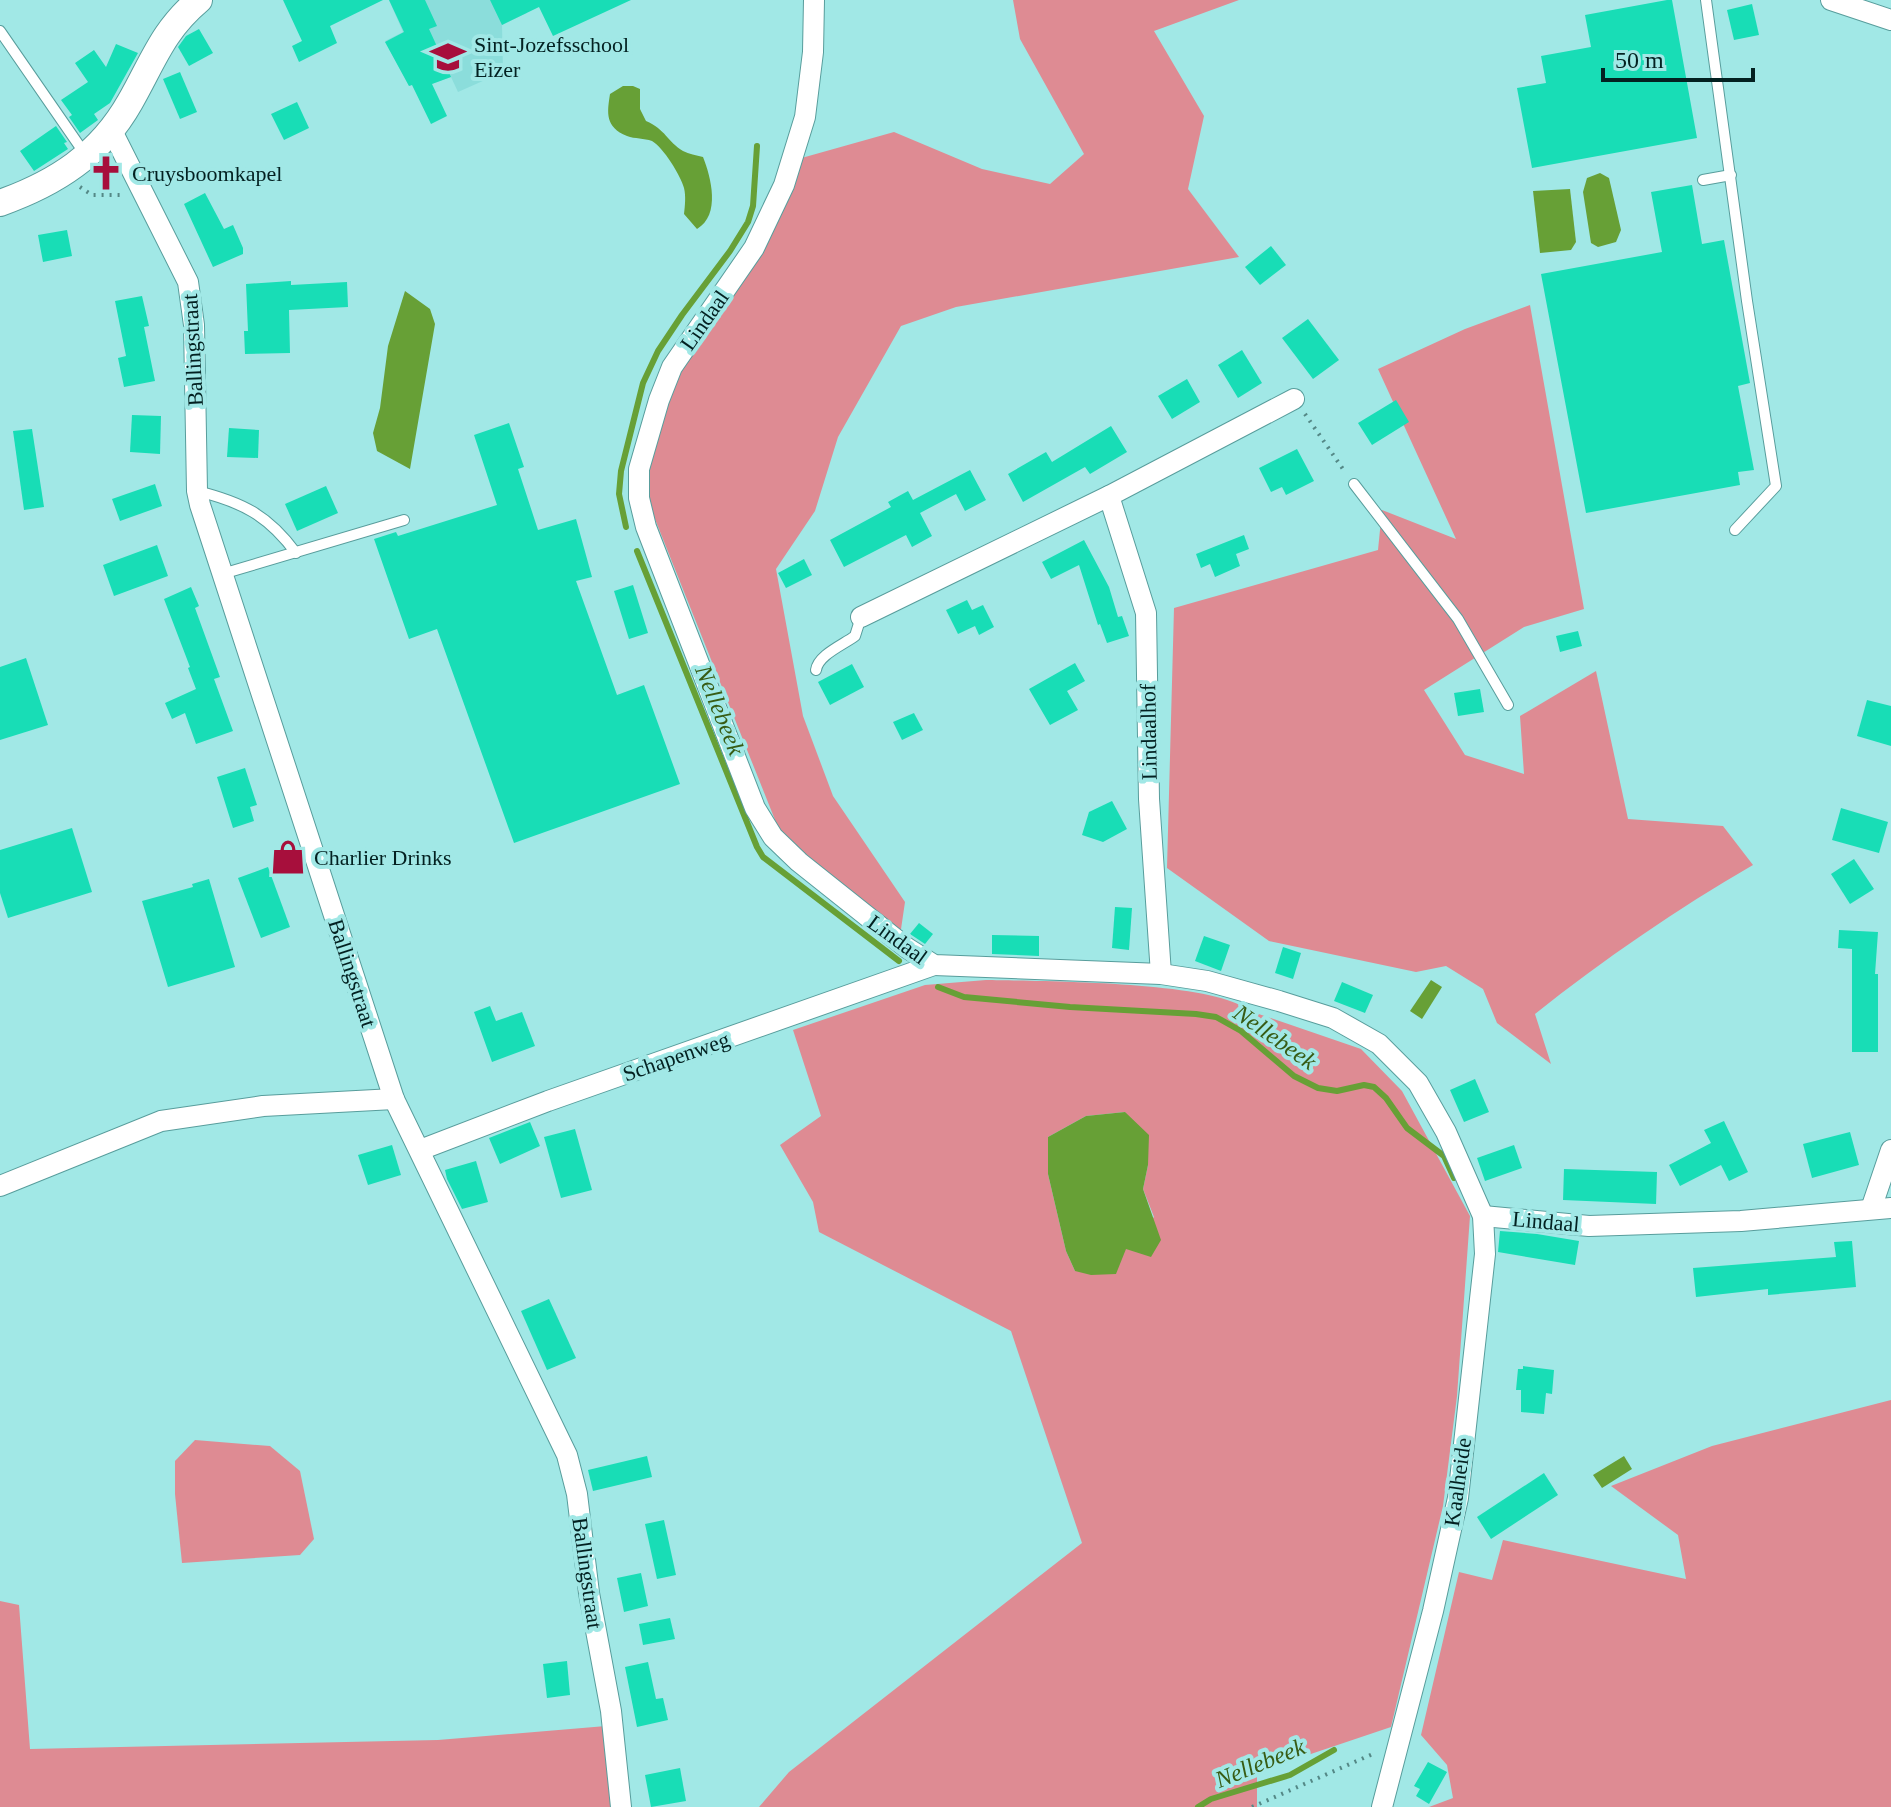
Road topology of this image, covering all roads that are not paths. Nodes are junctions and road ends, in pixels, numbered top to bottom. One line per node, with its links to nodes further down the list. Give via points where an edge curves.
1 (199, 0): 7 (street, via 170,28)
2 (814, 0): 23 (street, Lindaal, via 805,117 784,185 754,248 672,367 639,469 639,498 755,808 773,837)
3 (1706, 0): 9 (lane)
4 (1831, 0): 5 (street)
5 (1891, 20)
6 (0, 31): 8 (lane)
7 (112, 131): 8 (street); 14 (street, Ballingstraat, via 188,282 194,325)
8 (87, 156): 11 (street, via 61,175)
9 (1731, 175): 10 (lane); 17 (lane, via 1776,486)
10 (1703, 180)
11 (0, 203)
12 (1294, 399): 15 (street)
13 (1354, 484): 22 (lane, via 1458,619)
14 (197, 491): 18 (lane, via 256,513); 19 (street, Ballingstraat)
15 (1109, 496): 20 (street); 24 (street, Lindaalhof, via 1146,613 1149,799)
16 (404, 520): 18 (lane)
17 (1735, 530)
18 (296, 553): 19 (lane)
19 (222, 574): 25 (street, Ballingstraat)
20 (861, 617): 21 (lane, via 855,636 823,656)
21 (816, 670)
22 (1508, 705)
23 (934, 965): 24 (street, Lindaal); 26 (street, Schapenweg)
24 (1161, 974): 30 (street, Lindaal, via 1207,981 1333,1018 1379,1044 1418,1083)
25 (394, 1099): 26 (street, Ballingstraat); 28 (street, via 263,1106 161,1121)
26 (420, 1150): 31 (street, Ballingstraat, via 567,1455 611,1711)
27 (1891, 1150): 29 (street)
28 (0, 1186)
29 (1881, 1209): 30 (street, Lindaal, via 1589,1226)
30 (1483, 1216): 32 (street, Kaalheide, via 1485,1254 1458,1498)
31 (621, 1807)
32 (1382, 1807)

